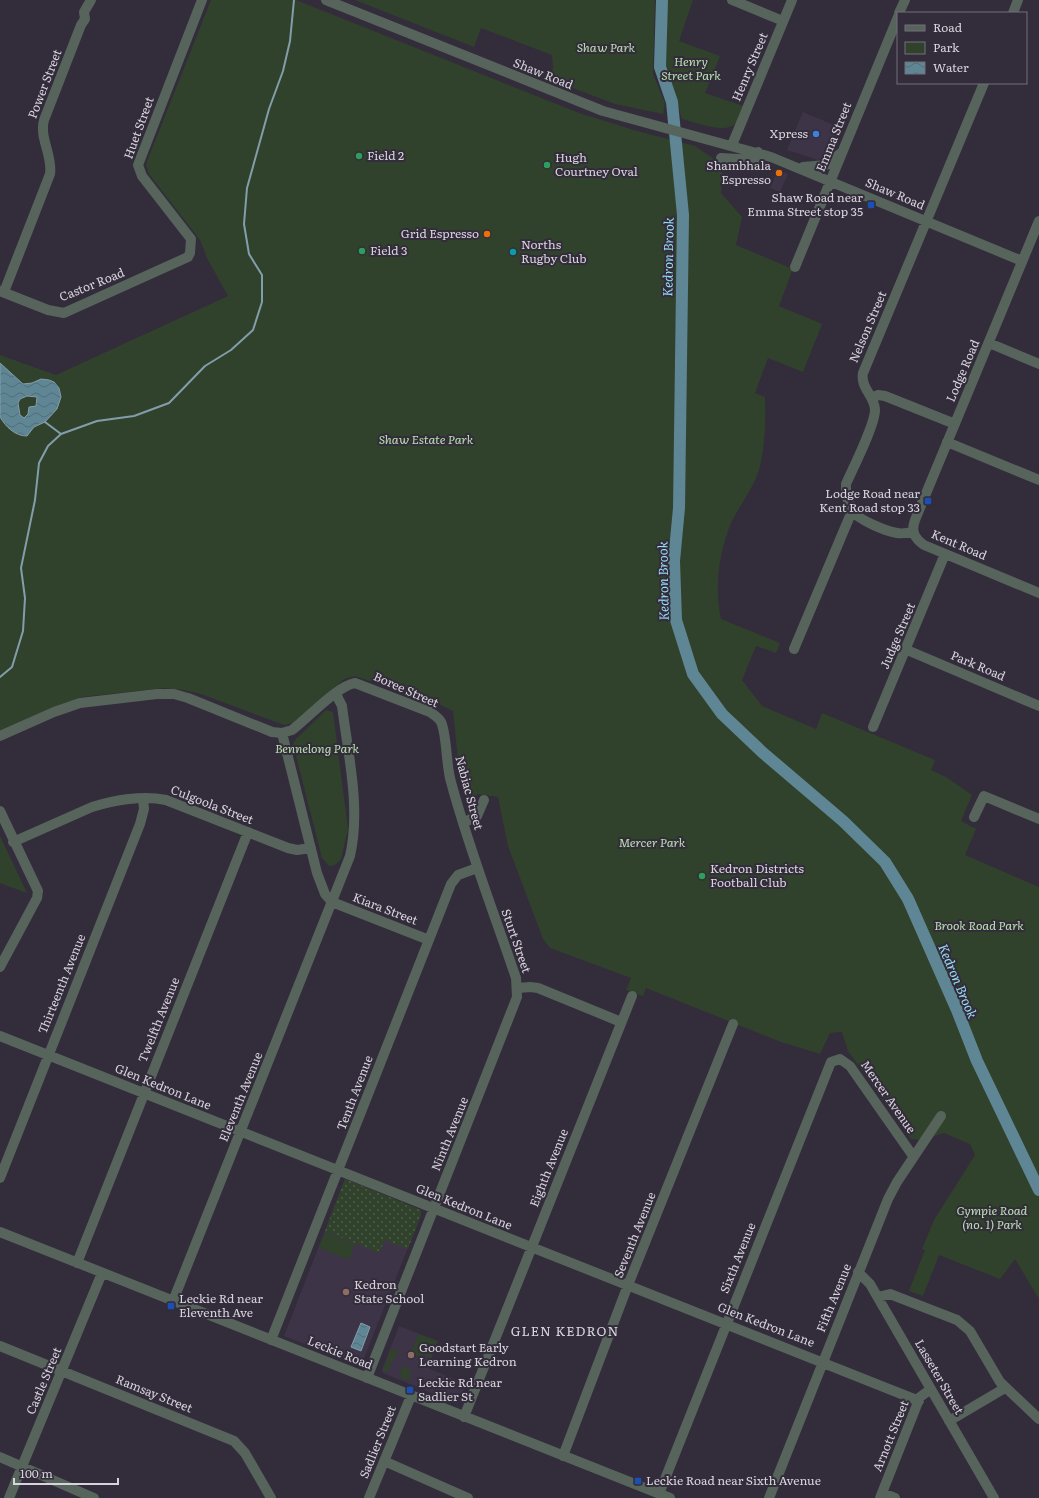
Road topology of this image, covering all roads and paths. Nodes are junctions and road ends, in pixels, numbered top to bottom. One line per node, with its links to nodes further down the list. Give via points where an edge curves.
1 (91, 0): 24 (street, Power Street, via 84,12 85,19 44,120 42,129 50,174)
2 (202, 0): 21 (street, Huet Street, via 138,165 142,176 191,239)
3 (326, 0): 13 (street, Shaw Road, via 572,100 603,111)
4 (732, 0): 11 (street)
5 (792, 0): 11 (street, Henry Street)
6 (905, 0): 8 (street)
7 (1018, 0): 9 (street)
8 (900, 12)
9 (1013, 12)
10 (897, 18): 15 (street, Emma Street)
11 (784, 21): 13 (street, Henry Street)
12 (984, 84): 20 (street, Nelson Street)
13 (732, 145): 14 (street, Shaw Road)
14 (758, 152): 16 (street, via 755,160); 17 (street, Shaw Road)
15 (842, 152): 17 (street, via 826,165); 18 (street, Emma Street)
16 (721, 158)
17 (797, 167): 18 (street, Shaw Road)
18 (830, 181): 20 (street, Shaw Road); 23 (street, Emma Street)
19 (1039, 220): 22 (street, Lodge Road)
20 (926, 221): 22 (street, Shaw Road); 27 (street, Nelson Street, via 863,373 862,382)
21 (190, 254): 24 (street, Castor Road, via 184,261 64,313 48,310)
22 (1022, 261): 25 (street, Lodge Road)
23 (795, 267)
24 (2, 292)
25 (989, 343): 26 (street); 28 (street, Lodge Road)
26 (1039, 364)
27 (872, 398): 28 (street, via 878,395 885,396); 31 (street, Nelson Street, via 874,416 846,490)
28 (954, 424): 29 (street, Lodge Road)
29 (947, 442): 30 (street); 32 (street, Lodge Road, via 915,520)
30 (1039, 480)
31 (852, 511): 32 (street, via 860,518 891,532); 35 (street)
32 (913, 532): 33 (street, Kent Road, via 919,541)
33 (945, 554): 34 (street, Kent Road); 36 (street, Judge Street)
34 (1039, 593)
35 (794, 649)
36 (907, 650): 38 (street, Park Road); 40 (street, Judge Street)
37 (336, 694): 39 (street, Boree Street, via 348,686 357,684 430,712); 41 (street, Boree Street, via 292,730); 53 (street, Eleventh Avenue, via 342,706 354,836 346,868)
38 (1039, 706)
39 (442, 723): 48 (street, Nabiac Street, via 446,764)
40 (873, 727)
41 (282, 733): 42 (street, via 268,731 188,698 173,694 157,694 80,703); 51 (street)
42 (0, 736)
43 (143, 799): 49 (street, Culgoola Street, via 166,800); 50 (street, Culgoola Street, via 92,807); 61 (street, Thirteenth Avenue, via 144,809 140,824)
44 (484, 800): 48 (street, via 475,818)
45 (0, 811): 50 (street)
46 (974, 817): 47 (street, via 984,796)
47 (1039, 819)
48 (463, 823): 52 (street, Nabiac Street)
49 (248, 832): 51 (street, Culgoola Street, via 293,850); 63 (street, Twelfth Avenue)
50 (13, 842): 55 (street, via 36,885 38,894)
51 (311, 848): 53 (street, via 322,887)
52 (476, 868): 54 (street, Tenth Avenue, via 458,874 453,880); 56 (street, Sturt Street)
53 (332, 902): 54 (street, Kiara Street); 65 (street, Eleventh Avenue)
54 (429, 940): 67 (street, Tenth Avenue)
55 (0, 967)
56 (518, 988): 58 (street, Sturt Street, via 538,988); 69 (street, Ninth Avenue, via 514,1009)
57 (632, 996): 58 (street, Eighth Avenue)
58 (621, 1022): 71 (street, Eighth Avenue)
59 (733, 1024): 75 (street, Seventh Avenue)
60 (0, 1036): 61 (street, Glen Kedron Lane)
61 (48, 1055): 63 (street, Glen Kedron Lane); 68 (street, Thirteenth Avenue)
62 (837, 1059): 66 (street, Mercer Avenue, via 850,1066); 78 (street, Sixth Avenue, via 831,1062 826,1070)
63 (144, 1094): 65 (street, Glen Kedron Lane); 72 (street, Twelfth Avenue)
64 (941, 1116): 66 (street, Fifth Avenue)
65 (241, 1132): 67 (street, Glen Kedron Lane); 77 (street, Eleventh Avenue)
66 (913, 1156): 73 (street, Fifth Avenue, via 892,1190)
67 (338, 1170): 69 (street, Glen Kedron Lane); 79 (street, Tenth Avenue)
68 (0, 1178)
69 (435, 1209): 71 (street, Glen Kedron Lane); 83 (street, Ninth Avenue)
70 (0, 1232): 72 (street, Leckie Road)
71 (532, 1247): 75 (street, Glen Kedron Lane); 88 (street, Eighth Avenue)
72 (77, 1263): 74 (street, Leckie Road)
73 (858, 1272): 76 (street, Lasseter Street); 81 (street, Fifth Avenue)
74 (102, 1273): 77 (street, Leckie Road); 82 (street, Castle Street)
75 (628, 1285): 78 (street, Glen Kedron Lane); 91 (street, Seventh Avenue)
76 (878, 1297): 84 (street, via 890,1294 961,1322 970,1331); 85 (street, Lasseter Street)
77 (173, 1301): 79 (street, Leckie Road)
78 (726, 1324): 81 (street, Glen Kedron Lane); 95 (street, Sixth Avenue)
79 (271, 1340): 83 (street, Leckie Road)
80 (0, 1346): 82 (street, Ramsay Street)
81 (822, 1362): 87 (street, Glen Kedron Lane); 103 (street, Fifth Avenue)
82 (62, 1371): 94 (street, Castle Street); 99 (street, Ramsay Street, via 234,1441 245,1453)
83 (367, 1378): 86 (street, Leckie Road)
84 (1005, 1388): 89 (street); 90 (street)
85 (931, 1389): 87 (street, Arnott Street, via 922,1395); 90 (street, Lasseter Street)
86 (411, 1396): 88 (street, Leckie Road); 93 (street, Sadlier Street)
87 (919, 1401): 96 (street, Arnott Street)
88 (464, 1417): 91 (street, Leckie Road)
89 (1039, 1419)
90 (949, 1420): 105 (street, Lasseter Street)
91 (563, 1456): 95 (street, Leckie Road)
92 (0, 1457): 94 (street)
93 (384, 1461): 100 (street, Sadlier Street); 101 (street)
94 (22, 1466): 97 (street, Castle Street); 98 (street)
95 (659, 1494): 102 (street, Leckie Road)
96 (881, 1495): 104 (street)
97 (9, 1498)
98 (94, 1498)
99 (271, 1498)
100 (369, 1498)
101 (468, 1498)
102 (670, 1498)
103 (769, 1498)
104 (895, 1498)
105 (994, 1498)

